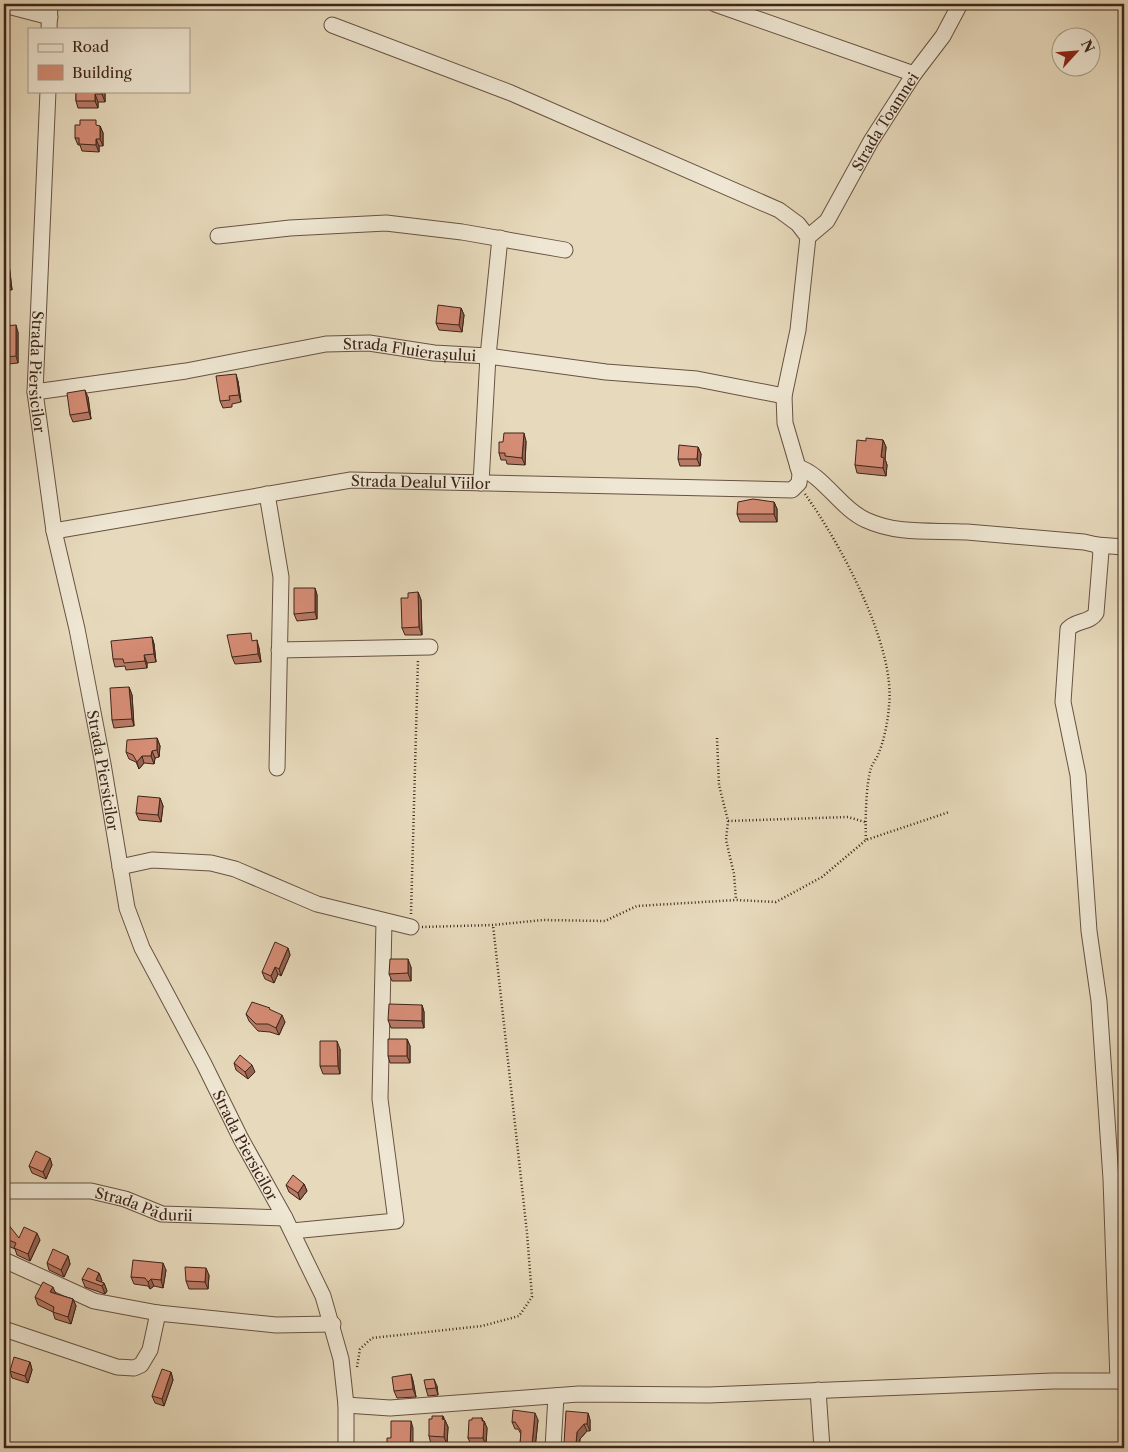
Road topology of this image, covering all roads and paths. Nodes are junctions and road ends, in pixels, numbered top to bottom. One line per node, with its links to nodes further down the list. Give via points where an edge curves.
1 (715, 4): 6 (street)
2 (960, 4): 6 (street, Strada Toamnei, via 943,36)
3 (4, 5): 4 (street)
4 (50, 16)
5 (332, 24): 9 (street, via 511,93 779,210 798,224)
6 (914, 74): 9 (street, Strada Toamnei, via 871,141 827,221)
7 (48, 92): 13 (street, Strada Piersicilor)
8 (218, 236): 10 (street, via 386,223)
9 (808, 237): 14 (street, via 798,330)
10 (500, 238): 11 (street); 12 (street)
11 (565, 250)
12 (488, 356): 13 (street, Strada Fluierașului, via 434,353 369,343 326,344 186,371); 14 (street, Strada Fluierașului, via 606,372 697,379); 16 (street)
13 (35, 392): 19 (street, Strada Piersicilor)
14 (784, 396): 15 (street, via 785,422)
15 (798, 467): 17 (street, via 800,479); 20 (street, via 853,513 888,527)
16 (481, 482): 17 (street, Strada Dealul Viilor); 18 (street, Strada Dealul Viilor, via 351,480)
17 (792, 490): 28 (path, via 804,492 852,574 889,672 890,706 879,754 870,768)
18 (267, 494): 19 (street, Strada Dealul Viilor); 23 (street, via 281,577)
19 (54, 531): 30 (street, Strada Piersicilor, via 77,629)
20 (1097, 545): 21 (street); 41 (street, via 1102,552 1097,608 1094,617 1075,623 1068,629 1063,702 1078,775 1089,921 1099,1001)
21 (1124, 547)
22 (424, 648): 23 (street); 34 (path)
23 (280, 650): 25 (street)
24 (717, 738): 27 (path, via 719,785)
25 (277, 768)
26 (949, 812): 29 (path)
27 (728, 821): 28 (path, via 848,817); 31 (path, via 726,840)
28 (865, 822): 29 (path)
29 (866, 840): 31 (path, via 822,877 776,902)
30 (120, 867): 32 (street, via 152,860 211,863 235,869 317,904); 36 (street, Strada Piersicilor, via 127,908 142,948)
31 (736, 900): 33 (path, via 637,906 605,921 543,920)
32 (384, 922): 34 (street); 36 (street, Strada Pădurii, via 380,1099 396,1221)
33 (493, 925): 34 (path); 44 (path, via 532,1297 519,1316 482,1326 372,1338 360,1350 355,1376)
34 (410, 927)
35 (4, 1190): 36 (street, Strada Pădurii, via 91,1191 125,1199 162,1214)
36 (288, 1225): 39 (street, Strada Piersicilor)
37 (4, 1260): 38 (street, via 94,1301)
38 (158, 1313): 39 (street, via 276,1325); 40 (street, via 150,1350 141,1366 134,1368 117,1367)
39 (333, 1324): 44 (street, Strada Piersicilor)
40 (4, 1329)
41 (1121, 1381): 42 (street)
42 (818, 1390): 43 (street, via 709,1395); 47 (street)
43 (556, 1396): 44 (street, via 390,1408); 46 (street)
44 (345, 1399): 45 (street, Strada Piersicilor)
45 (346, 1448)
46 (553, 1448)
47 (822, 1448)

